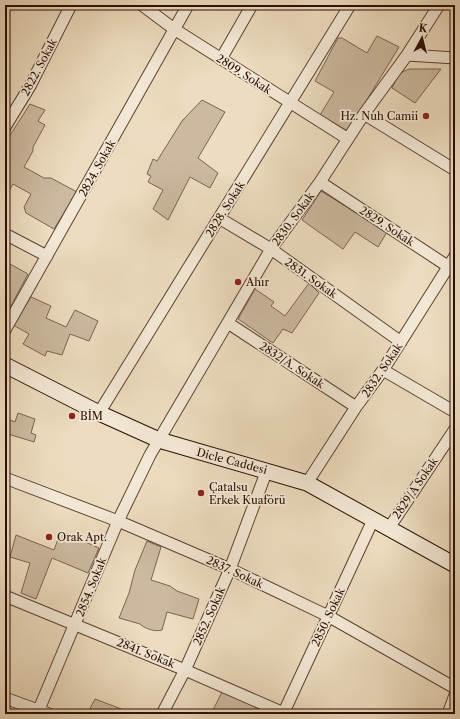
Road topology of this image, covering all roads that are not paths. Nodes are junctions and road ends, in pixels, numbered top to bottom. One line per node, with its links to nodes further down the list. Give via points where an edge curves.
1 (71, 5): 13 (street, 2822. Sokak, via 30,86)
2 (142, 5): 7 (street, 2809. Sokak)
3 (188, 5): 7 (street, 2824. Sokak)
4 (252, 5): 10 (street)
5 (350, 5): 11 (street, 2828. Sokak)
6 (439, 5): 8 (street, 2830. Sokak)
7 (174, 29): 10 (street, 2809. Sokak); 20 (street, 2824. Sokak)
8 (407, 55): 9 (street); 12 (street, 2830. Sokak)
9 (455, 58)
10 (221, 59): 11 (street, 2809. Sokak)
11 (290, 104): 14 (street, 2809. Sokak); 17 (street, 2828. Sokak)
12 (364, 114): 14 (street, 2830. Sokak); 15 (street)
13 (5, 127)
14 (348, 139): 16 (street, 2830. Sokak)
15 (455, 170)
16 (320, 182): 19 (street, 2830. Sokak); 22 (street, 2829. Sokak)
17 (219, 218): 19 (street, 2831. Sokak); 30 (street, 2828. Sokak)
18 (5, 234): 20 (street)
19 (271, 249): 23 (street, 2830. Sokak); 25 (street, 2831. Sokak)
20 (47, 256): 24 (street, 2824. Sokak)
21 (455, 256): 22 (street, 2832. Sokak)
22 (452, 269): 25 (street, 2832. Sokak)
23 (228, 323): 28 (street, 2832/A. Sokak); 32 (street, 2830. Sokak)
24 (5, 330)
25 (401, 342): 27 (street, 2832. Sokak)
26 (5, 365): 30 (street, Dicle Caddesi)
27 (383, 370): 28 (street, 2832. Sokak); 29 (street)
28 (356, 407): 35 (street, 2832. Sokak)
29 (455, 412)
30 (99, 413): 32 (street, Dicle Caddesi)
31 (455, 429): 38 (street, 2829/A Sokak)
32 (159, 440): 33 (street, Dicle Caddesi); 37 (street, 2854. Sokak)
33 (267, 470): 35 (street, Dicle Caddesi); 40 (street, 2852. Sokak)
34 (5, 478): 37 (street, 2837. Sokak)
35 (307, 482): 36 (street, Dicle Caddesi)
36 (373, 520): 38 (street, Dicle Caddesi); 42 (street, 2850. Sokak)
37 (118, 522): 40 (street, 2837. Sokak); 43 (street, 2854. Sokak)
38 (388, 528): 39 (street, Dicle Caddesi)
39 (455, 565)
40 (230, 569): 42 (street, 2837. Sokak); 44 (street, 2852. Sokak)
41 (5, 596): 43 (street, 2841. Sokak)
42 (328, 616): 45 (street, 2837. Sokak); 50 (street, 2850. Sokak)
43 (75, 624): 44 (street, 2841. Sokak); 48 (street, 2854. Sokak)
44 (185, 670): 49 (street, 2852. Sokak); 50 (street, 2841. Sokak)
45 (455, 688)
46 (455, 694): 51 (street)
47 (5, 698): 48 (street)
48 (42, 713)
49 (162, 714)
50 (284, 714)
51 (448, 714)

